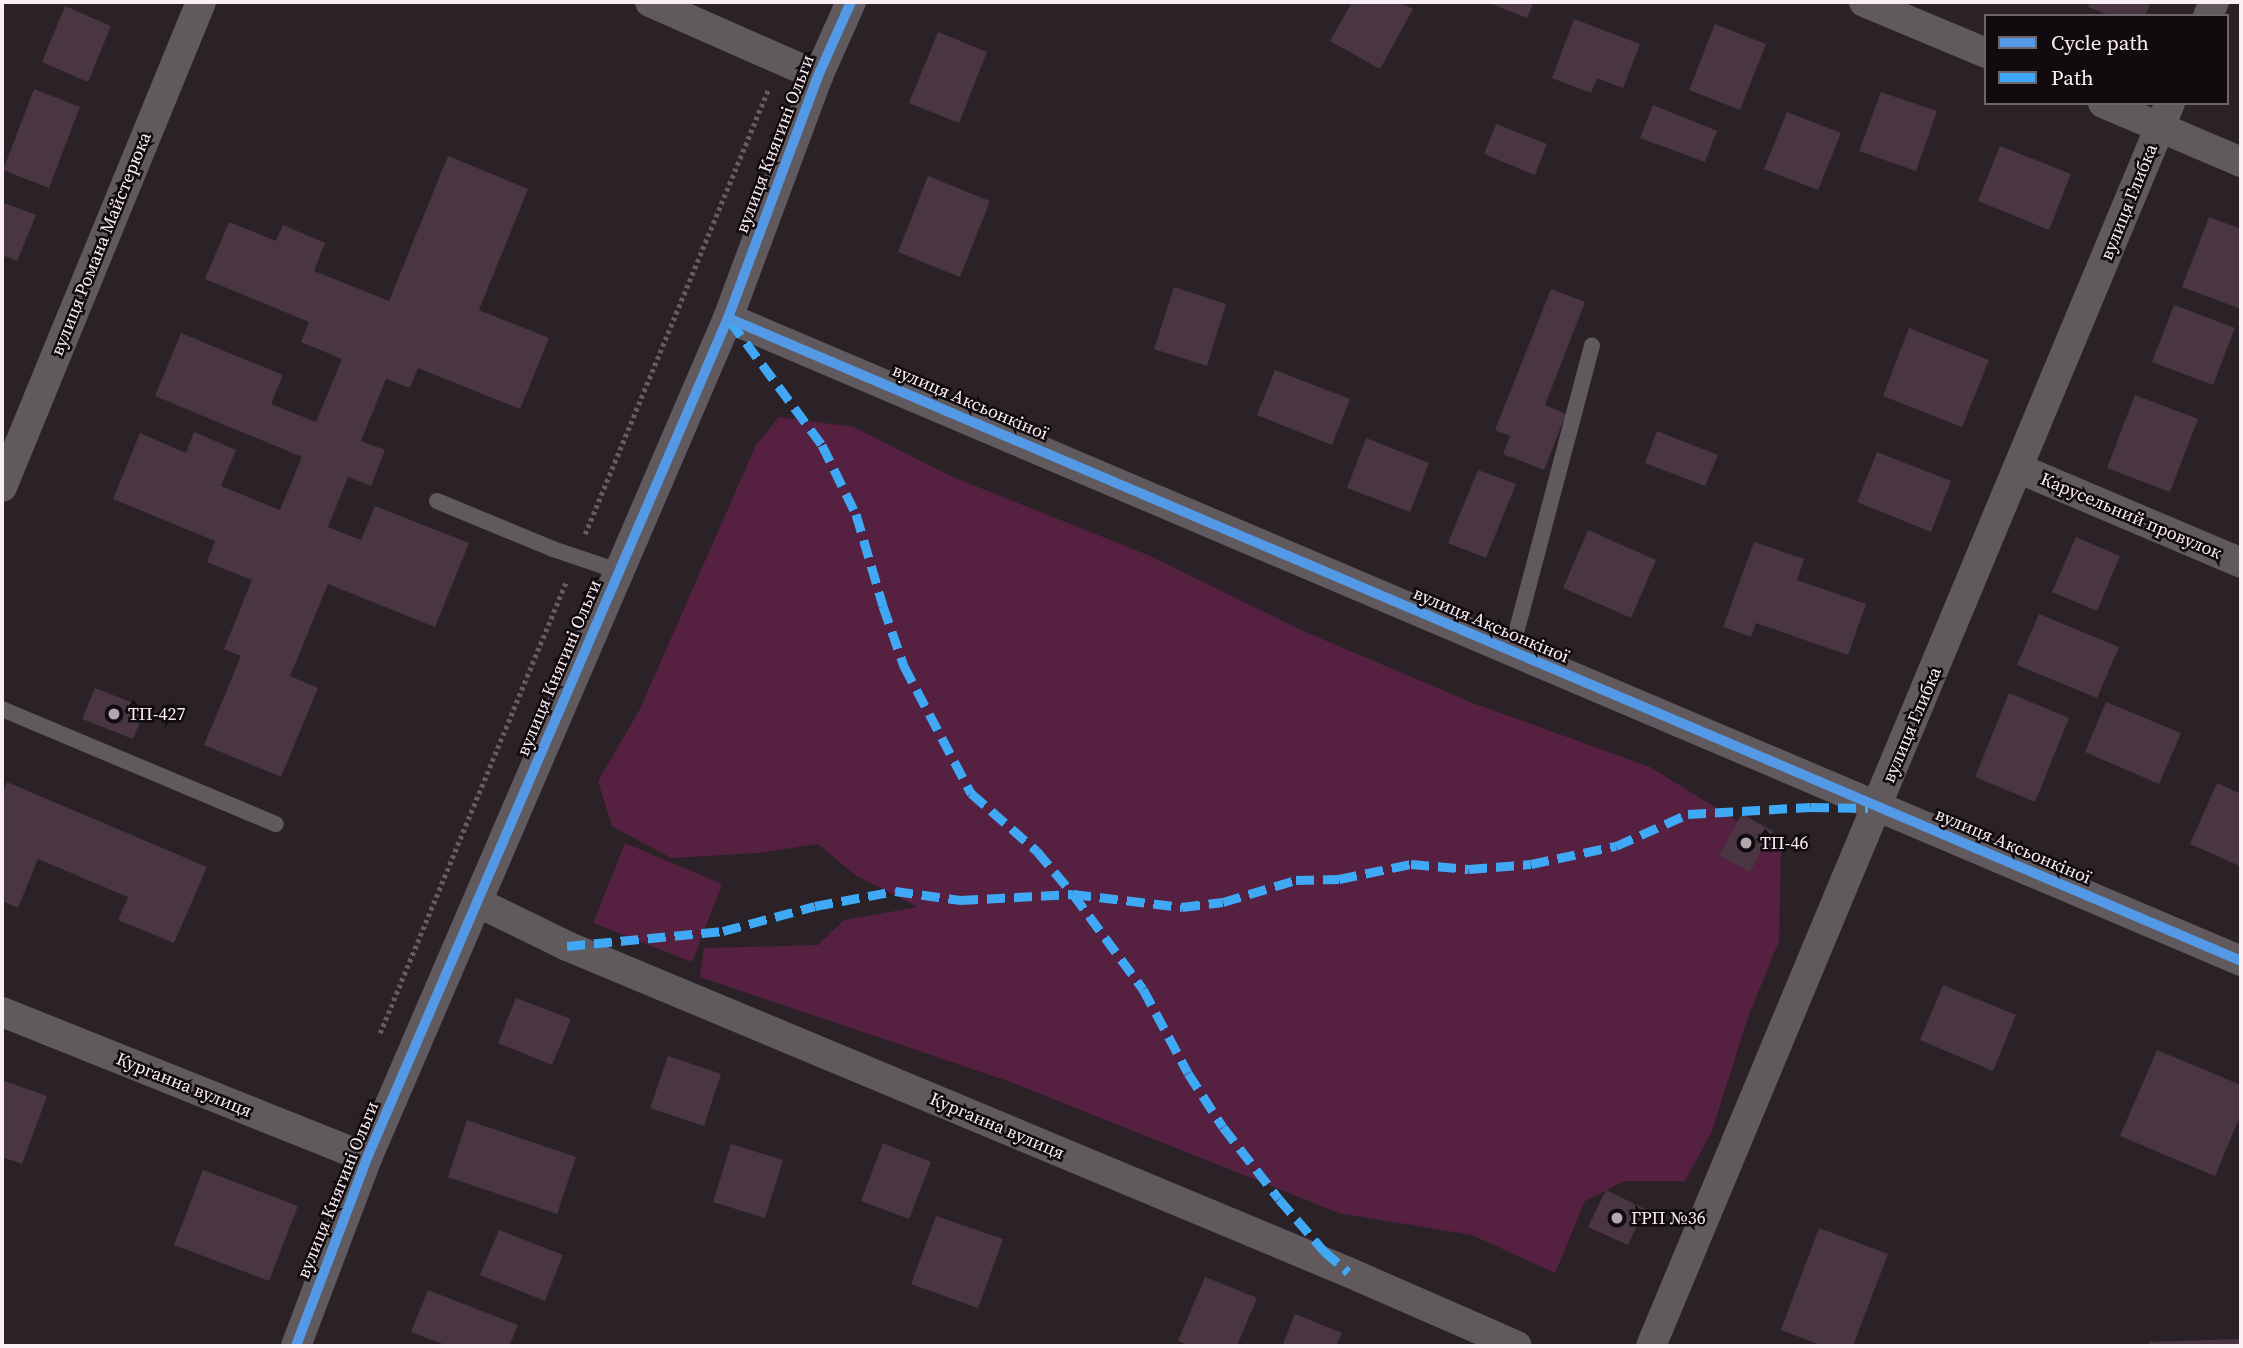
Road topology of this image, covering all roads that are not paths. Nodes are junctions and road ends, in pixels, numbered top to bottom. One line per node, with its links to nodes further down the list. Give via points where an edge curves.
1 (201, 2): 13 (street, вулиця Романа Майстерюка)
2 (650, 2): 6 (street)
3 (851, 2): 6 (street, вулиця Княгині Ольги)
4 (1864, 2): 5 (street)
5 (1984, 53)
6 (818, 76): 10 (street, вулиця Княгині Ольги)
7 (2113, 105): 8 (street)
8 (2165, 115): 9 (street); 12 (street, вулиця Глибка)
9 (2241, 162)
10 (728, 318): 16 (street, вулиця Княгині Ольги); 17 (street, вулиця Аксьонкіної)
11 (1592, 346): 17 (lane)
12 (2020, 469): 15 (street, Карусельний провулок); 19 (street, вулиця Глибка)
13 (2, 487)
14 (437, 501): 16 (lane)
15 (2241, 563)
16 (618, 572): 21 (street, вулиця Княгині Ольги)
17 (1511, 652): 19 (street, вулиця Аксьонкіної)
18 (2, 709): 20 (lane)
19 (1876, 808): 22 (street, вулиця Аксьонкіної); 27 (street, вулиця Глибка)
20 (276, 824)
21 (479, 904): 24 (street, вулиця Княгині Ольги); 26 (street, Курганна вулиця, via 567,946)
22 (2241, 961)
23 (2, 1012): 24 (street, Курганна вулиця)
24 (367, 1158): 25 (street, вулиця Княгині Ольги)
25 (296, 1346)
26 (1517, 1346)
27 (1651, 1346)

